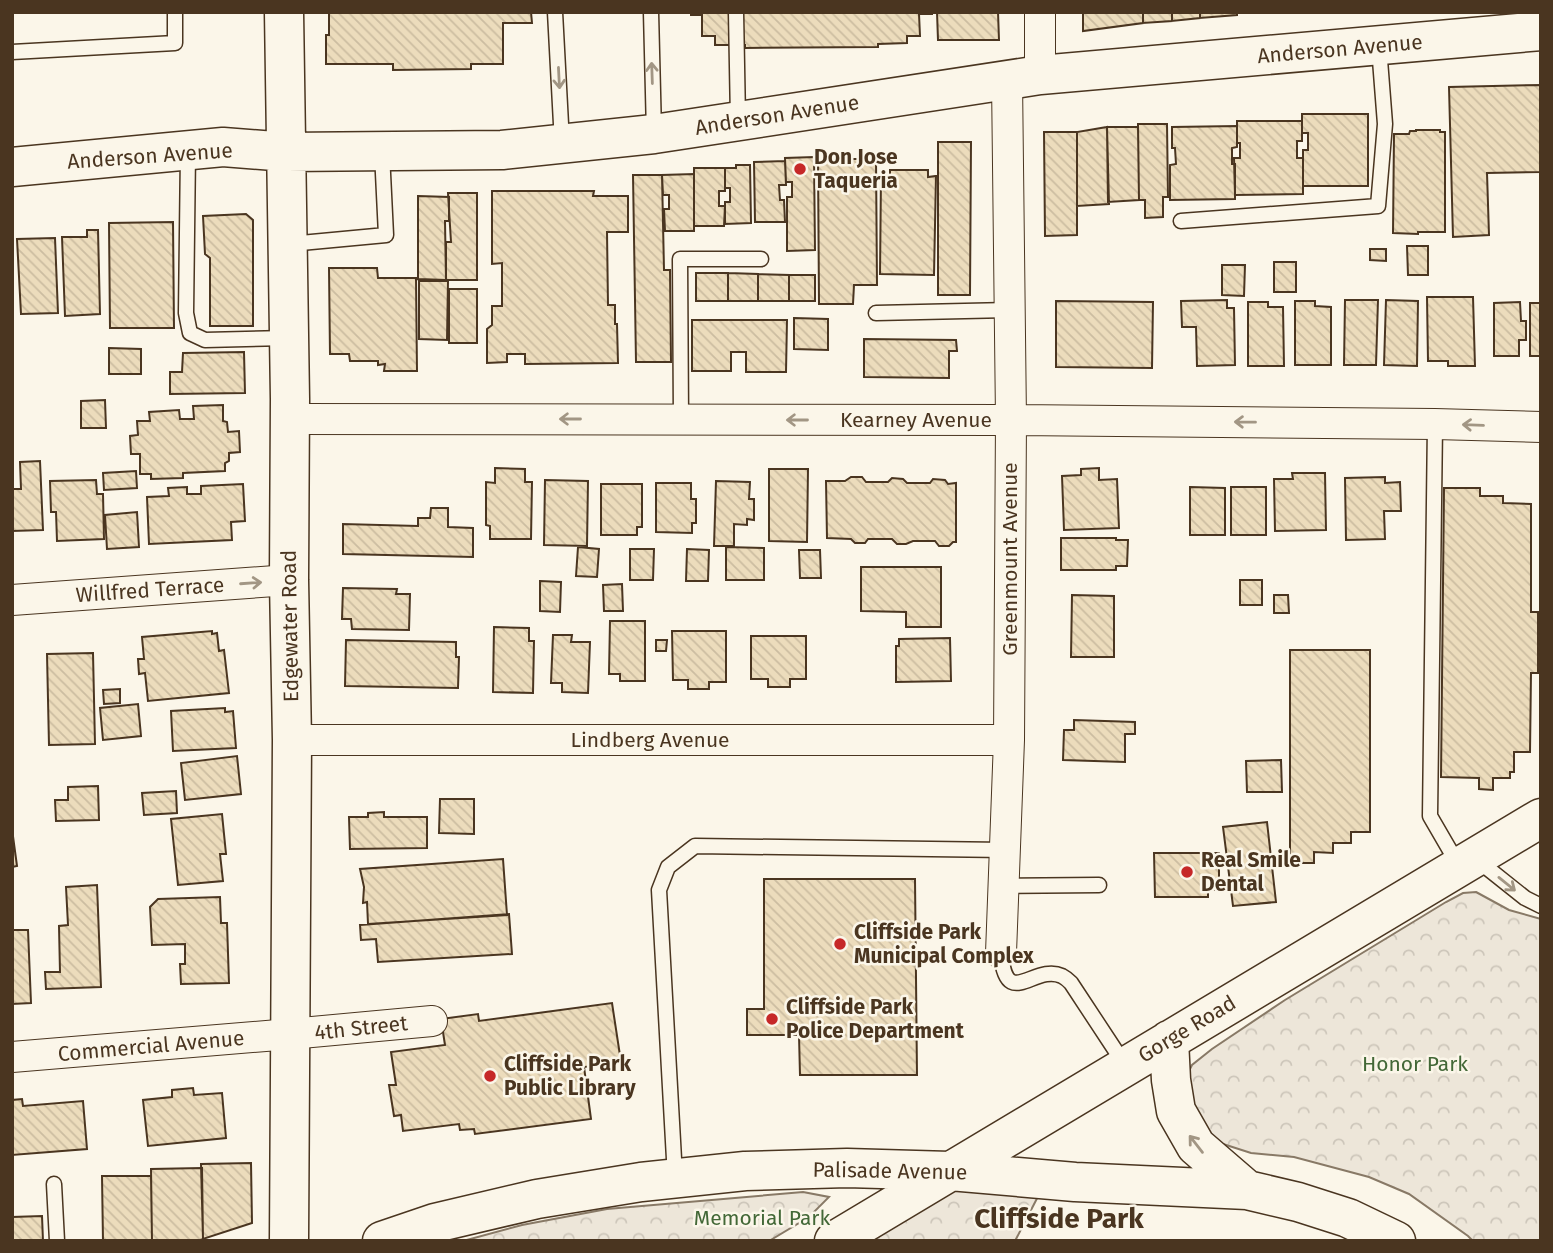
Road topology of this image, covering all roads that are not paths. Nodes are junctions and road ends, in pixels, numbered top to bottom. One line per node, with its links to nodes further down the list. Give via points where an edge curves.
1 (175, 12): 9 (lane, via 175,43)
2 (284, 12): 16 (main road, Edgewater Road)
3 (555, 12): 13 (lane, one-way to 13)
4 (651, 12): 12 (lane, one-way to 4)
5 (736, 12): 11 (lane)
6 (1040, 12): 10 (street, Greenmount Avenue)
7 (1526, 29): 8 (main road, Anderson Avenue)
8 (1378, 46): 10 (main road, Anderson Avenue); 18 (lane, via 1385,124 1377,206)
9 (12, 52)
10 (1024, 78): 11 (main road, Anderson Avenue); 21 (street, Greenmount Avenue)
11 (738, 121): 12 (main road, Anderson Avenue)
12 (654, 134): 13 (main road, Anderson Avenue)
13 (562, 144): 15 (main road, Anderson Avenue, via 502,150)
14 (188, 150): 16 (main road, Anderson Avenue, via 223,147); 17 (main road, Anderson Avenue); 23 (lane, via 186,313 190,333 205,340)
15 (382, 151): 16 (main road, Anderson Avenue); 19 (lane, via 386,235)
16 (287, 152): 19 (main road, Edgewater Road)
17 (12, 167)
18 (1181, 221)
19 (288, 244): 23 (main road, Edgewater Road)
20 (761, 258): 25 (lane, via 680,259)
21 (1009, 310): 22 (lane); 26 (street, Greenmount Avenue)
22 (876, 313)
23 (289, 338): 24 (main road, Edgewater Road)
24 (290, 419): 25 (street, Kearney Avenue, one-way to 24); 29 (main road, Edgewater Road)
25 (681, 419): 26 (street, Kearney Avenue, one-way to 25)
26 (1010, 420): 27 (street, Kearney Avenue, one-way to 26); 32 (street, Greenmount Avenue)
27 (1435, 424): 28 (street, Kearney Avenue, one-way to 27); 35 (lane, via 1430,816)
28 (1541, 427)
29 (289, 580): 30 (street, Willfred Terrace, one-way to 29); 31 (main road, Edgewater Road)
30 (12, 600)
31 (292, 740): 32 (street, Lindberg Avenue); 41 (main road, Edgewater Road)
32 (1009, 740): 34 (street, Greenmount Avenue)
33 (1541, 818): 35 (main road, Gorge Road)
34 (1006, 850): 36 (street, Greenmount Avenue); 46 (lane, via 695,846 668,867 659,890)
35 (1467, 862): 38 (lane, one-way to 38); 42 (main road, Gorge Road)
36 (1004, 886): 37 (lane); 39 (street, Greenmount Avenue)
37 (1099, 886)
38 (1541, 906)
39 (1001, 953): 44 (lane, via 1002,969 1012,983 1063,976 1077,990)
40 (432, 1021): 41 (street, 4th Street)
41 (290, 1034): 43 (street, Commercial Avenue); 50 (main road, Edgewater Road)
42 (1169, 1040): 44 (main road, Gorge Road); 48 (main road, one-way to 42, via 1196,1146 1176,1111)
43 (12, 1057)
44 (1125, 1066): 45 (main road, Gorge Road)
45 (950, 1171): 46 (main road, Palisade Avenue, via 745,1171); 48 (main road, Palisade Avenue); 52 (main road, Gorge Road)
46 (675, 1178): 51 (main road, Palisade Avenue, via 537,1199 435,1223)
47 (54, 1184): 49 (lane)
48 (1247, 1190): 53 (main road, Palisade Avenue, via 1348,1218)
49 (57, 1241)
50 (289, 1241)
51 (382, 1241)
52 (834, 1241)
53 (1396, 1241)

